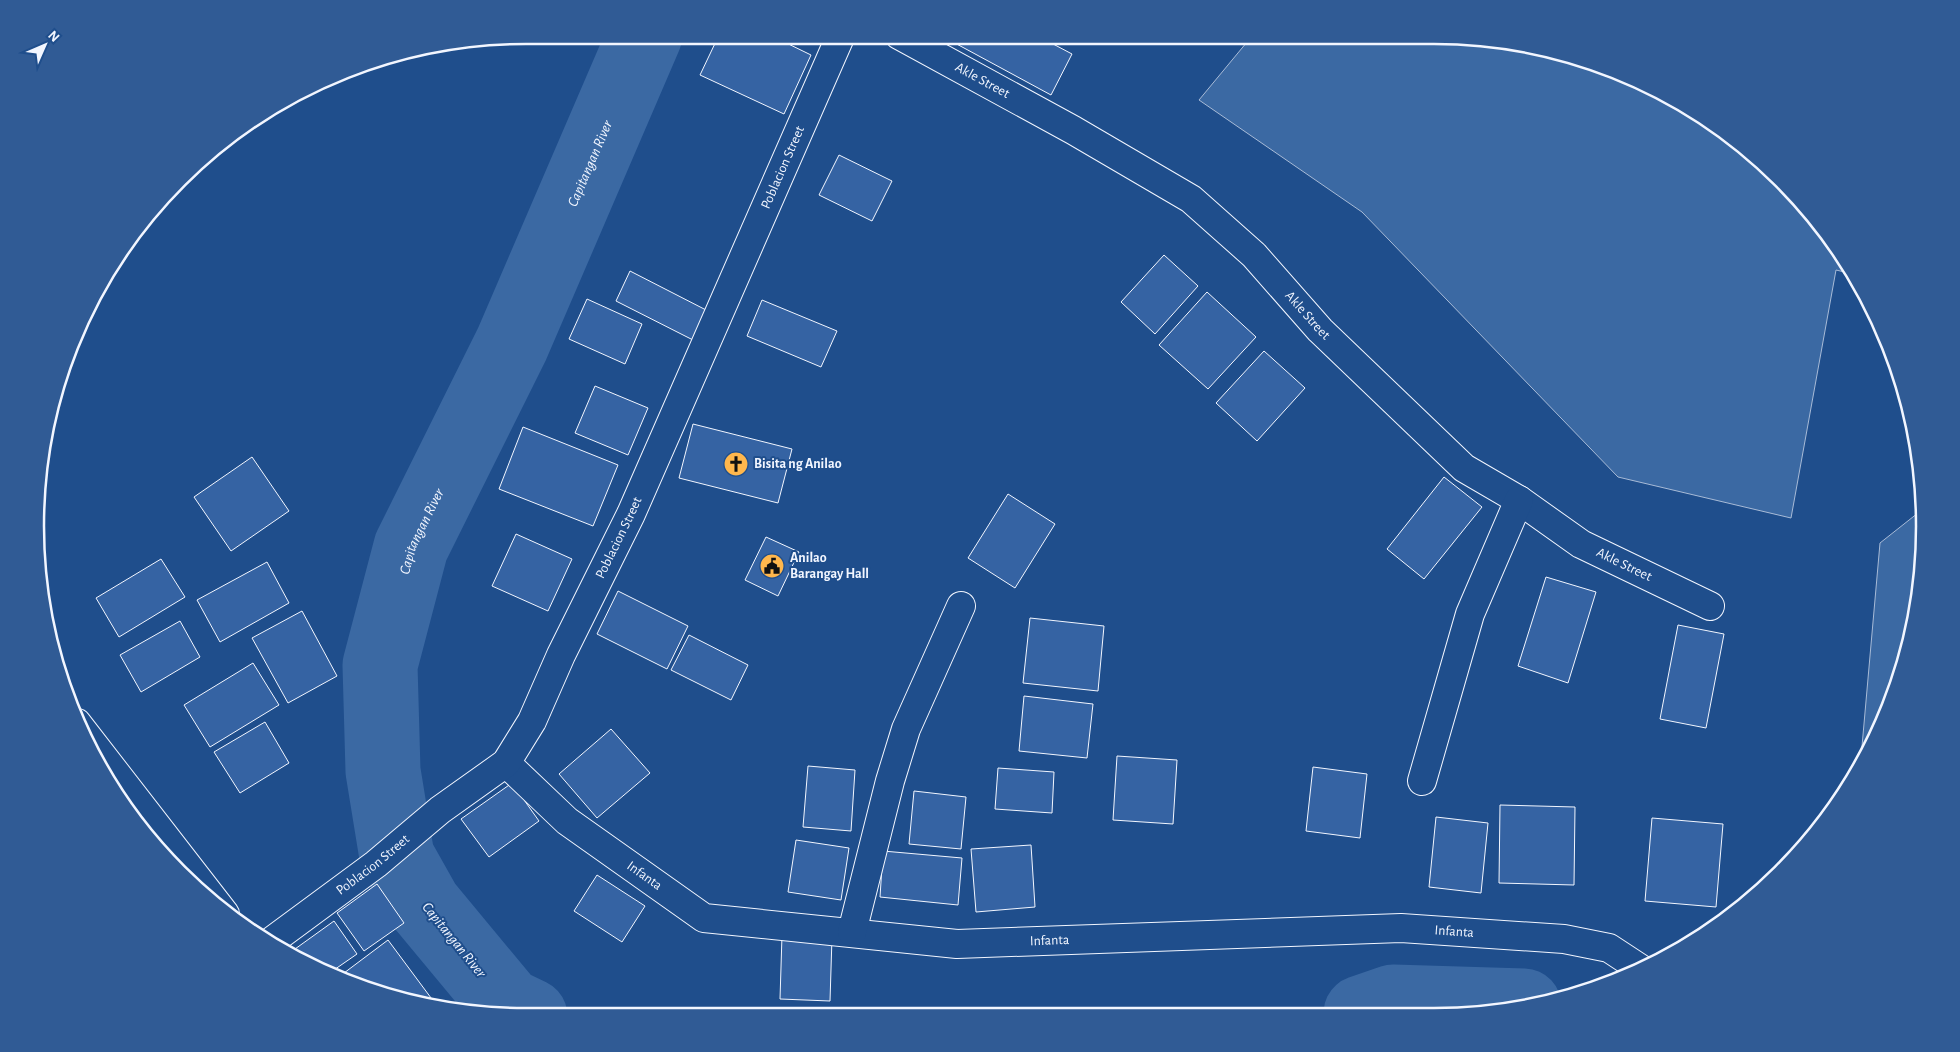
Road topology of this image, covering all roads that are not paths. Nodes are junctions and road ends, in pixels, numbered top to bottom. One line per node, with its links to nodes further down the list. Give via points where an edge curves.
1 (837, 44): 7 (street, Poblacion Street, via 630,514 532,721)
2 (915, 44): 3 (street, Akle Street, via 1191,199 1254,255 1320,330 1464,468)
3 (1519, 500): 5 (street, Akle Street, via 1581,544); 8 (street, via 1470,614)
4 (961, 606): 10 (street, via 906,729)
5 (1710, 606)
6 (101, 754): 9 (street)
7 (506, 763): 10 (street, Infanta, via 567,821 704,918); 11 (street, Poblacion Street, via 440,810 376,864)
8 (1422, 781)
9 (199, 880)
10 (852, 932): 12 (street, Infanta, via 957,944 1401,928 1564,939 1609,948)
11 (276, 938)
12 (1635, 965)

